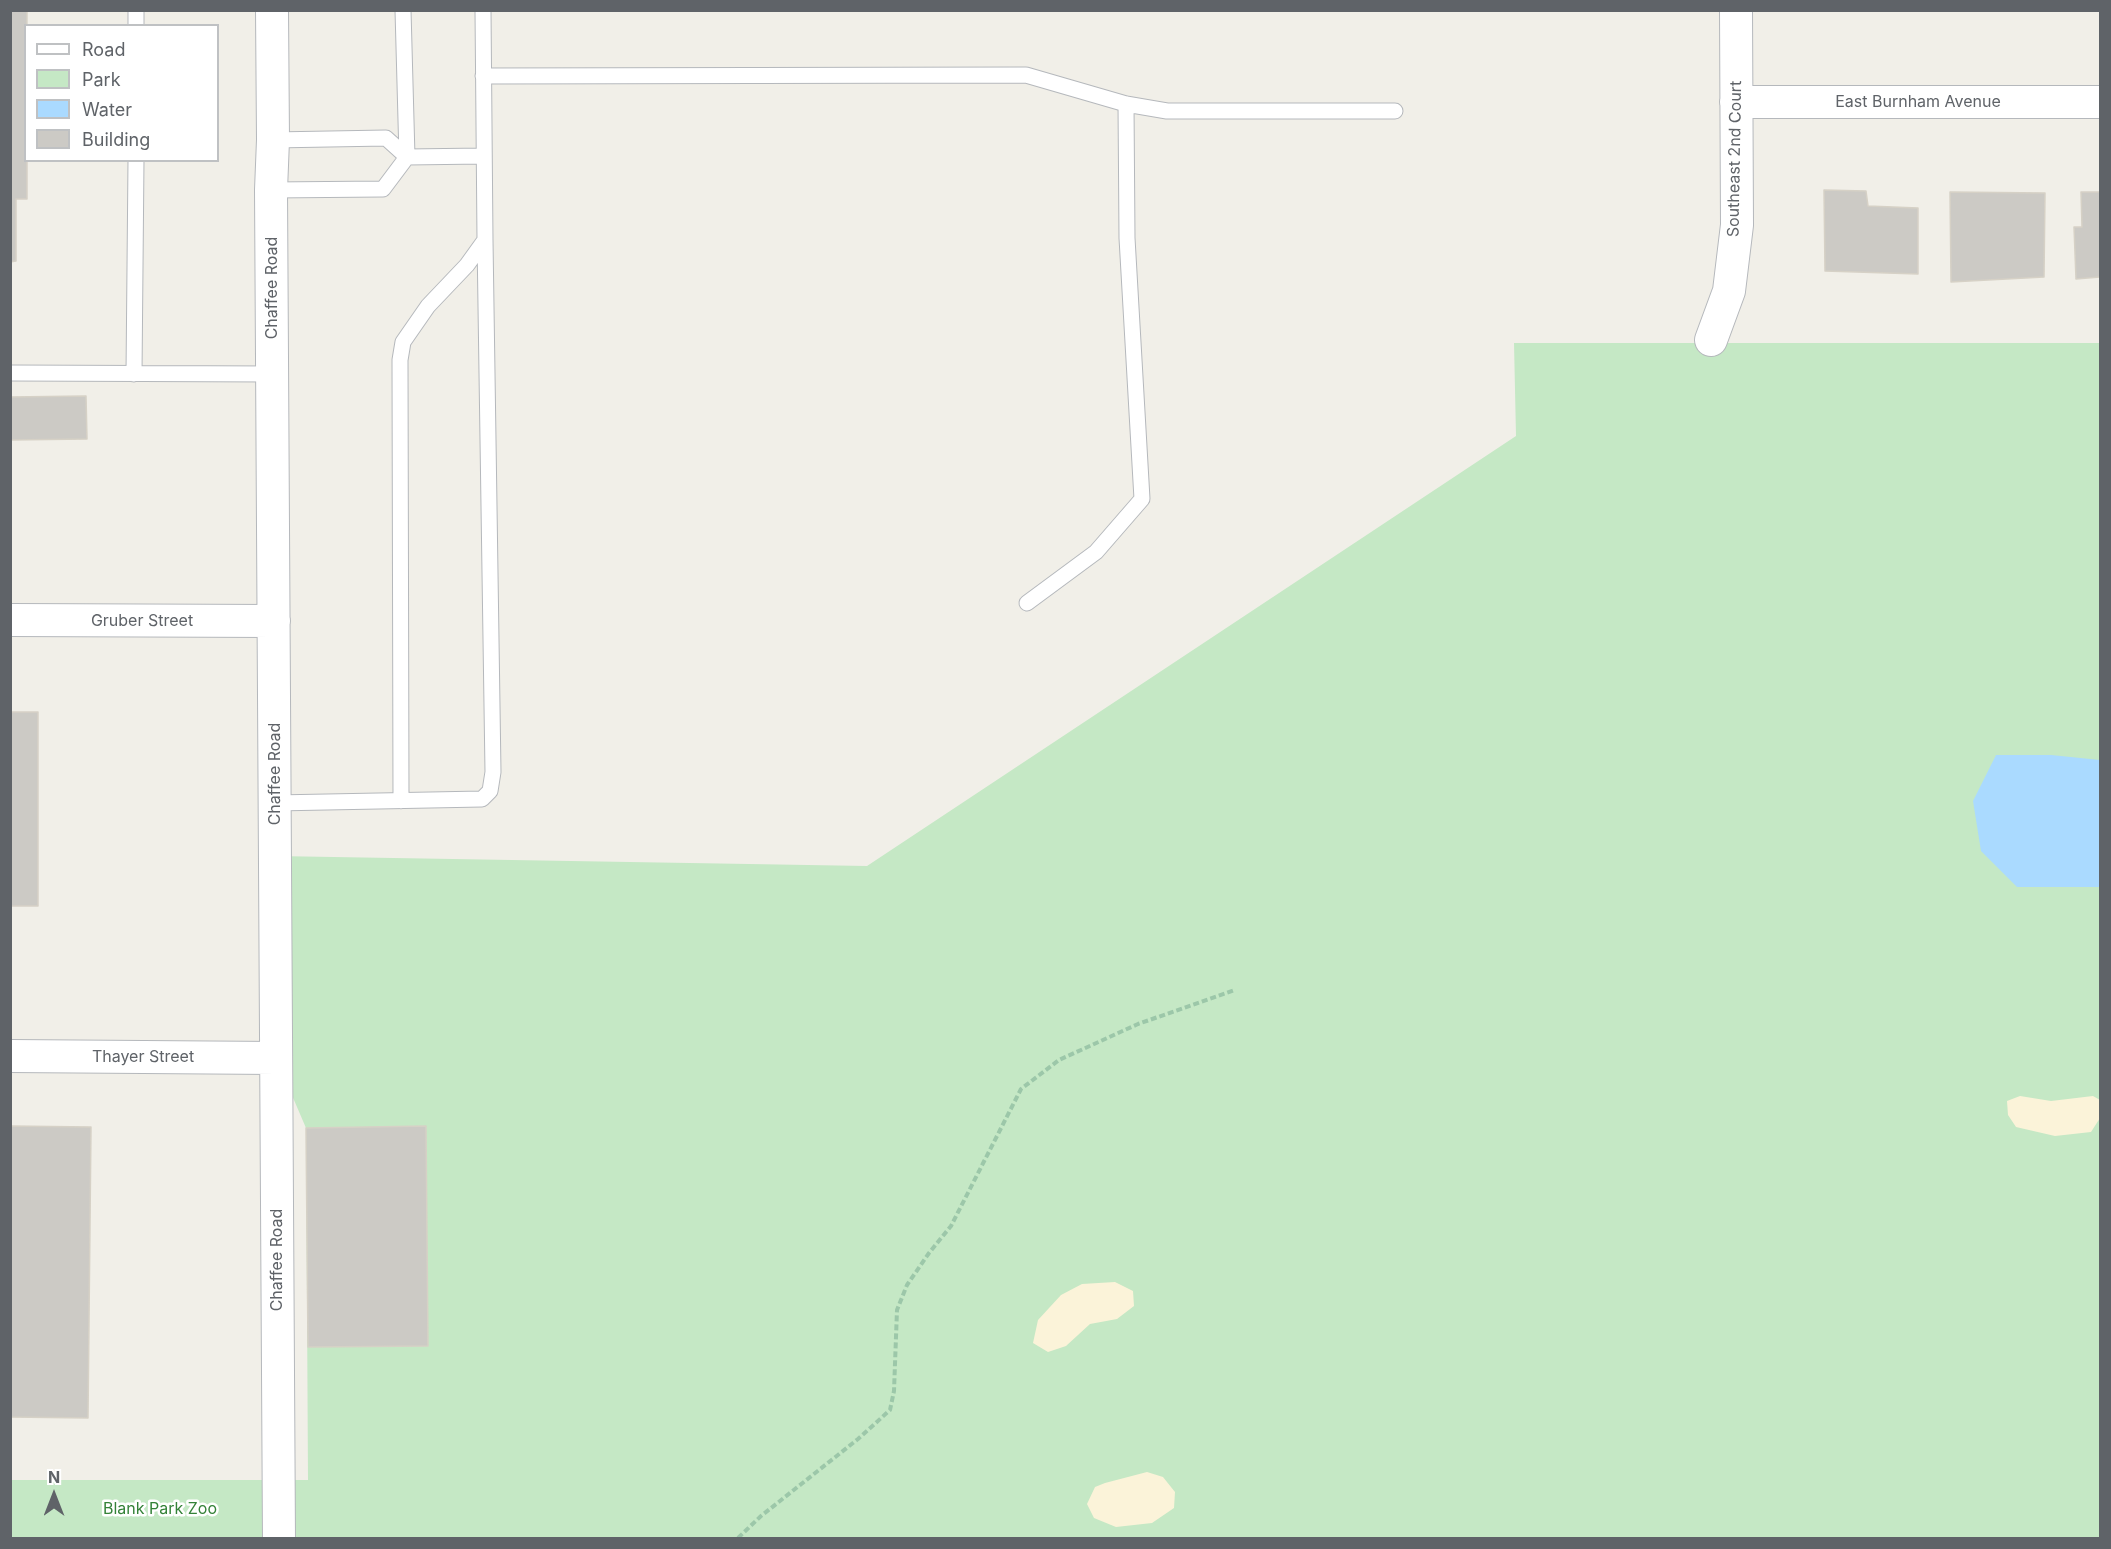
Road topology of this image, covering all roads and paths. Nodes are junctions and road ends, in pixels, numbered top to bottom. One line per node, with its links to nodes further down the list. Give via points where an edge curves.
1 (272, 10): 10 (street, Chaffee Road)
2 (403, 10): 12 (lane)
3 (483, 10): 5 (lane)
4 (1736, 10): 6 (street, Southeast 2nd Court)
5 (483, 76): 8 (lane, via 1026,75); 11 (lane)
6 (1736, 102): 7 (street, East Burnham Avenue); 16 (street, Southeast 2nd Court, via 1737,225 1729,291)
7 (2100, 102)
8 (1126, 104): 9 (lane, via 1167,111); 20 (lane, via 1127,238 1142,499 1096,552)
9 (1395, 111)
10 (273, 140): 12 (lane, via 386,138); 14 (street, Chaffee Road)
11 (483, 156): 12 (lane); 15 (lane)
12 (407, 158): 14 (lane, via 383,189)
13 (136, 162): 18 (lane)
14 (271, 190): 19 (street, Chaffee Road)
15 (485, 240): 23 (lane, via 468,265 428,306 403,342 400,360); 23 (lane, via 493,772 490,791 482,799)
16 (1711, 340)
17 (10, 373): 18 (lane)
18 (134, 374): 19 (lane)
19 (273, 374): 22 (street, Chaffee Road)
20 (1028, 603)
21 (10, 620): 22 (street, Gruber Street)
22 (274, 621): 24 (street, Chaffee Road)
23 (401, 801): 24 (lane)
24 (275, 803): 27 (street, Chaffee Road)
25 (1235, 990): 29 (path, via 1138,1024 1059,1060 1021,1089 951,1226 908,1285 897,1311 890,1410)
26 (10, 1056): 27 (street, Thayer Street)
27 (276, 1058): 28 (street, Chaffee Road)
28 (279, 1539)
29 (738, 1539)

